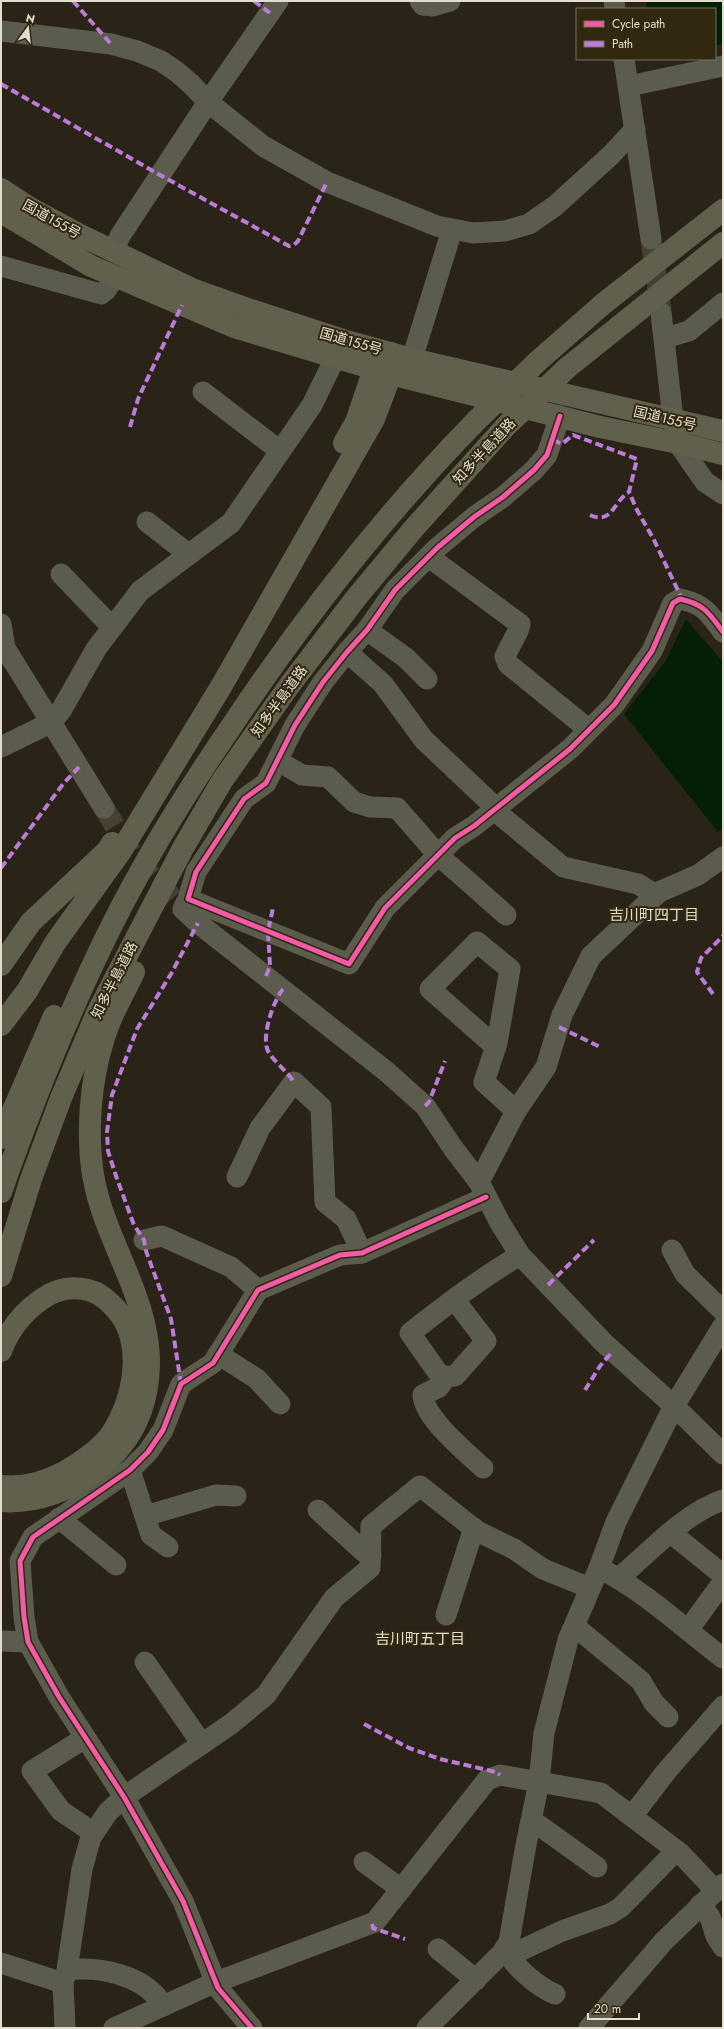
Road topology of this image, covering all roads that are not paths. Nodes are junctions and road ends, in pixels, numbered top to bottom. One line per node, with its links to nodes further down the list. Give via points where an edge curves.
1 (278, 1): 10 (street)
2 (420, 1): 3 (street, via 423,5 433,6)
3 (450, 1)
4 (608, 1): 5 (street)
5 (614, 1)
6 (1, 31): 10 (street, via 111,44 137,51 161,61 177,72)
7 (624, 60): 9 (street)
8 (723, 66): 9 (street)
9 (629, 86): 11 (street)
10 (208, 102): 15 (street, via 263,146 327,182 436,226); 18 (street, via 120,236)
11 (635, 129): 15 (street, via 611,155 555,206 529,224 505,231 473,233); 16 (street)
12 (1, 188): 18 (highway, 国道155号, via 30,208)
13 (723, 210): 55 (highway, 知多半島道路, bridge, via 603,304 538,361 440,458 333,585 266,674 204,766)
14 (1, 212): 20 (highway, 国道155号)
15 (452, 230): 25 (street)
16 (651, 239)
17 (723, 243): 52 (highway, 知多半島道路, bridge, via 567,368 506,426 415,527 356,598 289,686 222,781)
18 (114, 250): 26 (highway, 国道155号, via 192,289 336,338)
19 (1, 266): 20 (street, via 100,294 106,290)
20 (114, 277): 24 (highway, 国道155号, via 234,327)
21 (723, 303): 23 (street, via 689,331)
22 (661, 314): 23 (street)
23 (665, 338): 29 (street)
24 (335, 358): 26 (highway, 国道155号); 32 (street, via 312,406)
25 (412, 359): 26 (highway, 国道155号); 29 (highway, 国道155号)
26 (385, 366): 28 (highway, 国道155号); 59 (highway, via 356,422 108,850 31,922); 60 (highway, via 374,419 222,685 121,851 55,943 27,991)
27 (204, 392): 32 (street)
28 (560, 416): 31 (highway, 国道155号); 37 (street, via 547,455 534,470 474,517)
29 (673, 419): 30 (highway, 国道155号); 31 (street)
30 (723, 431)
31 (678, 443): 33 (highway, 国道155号); 34 (street, via 705,482)
32 (280, 451): 36 (street, via 231,523)
33 (723, 454)
34 (723, 494)
35 (147, 522): 36 (street)
36 (187, 555): 40 (street, via 140,591)
37 (430, 557): 41 (street, via 395,590); 47 (street, via 520,624 505,656 508,664)
38 (61, 574): 40 (street)
39 (1, 624): 43 (street)
40 (112, 627): 46 (street)
41 (367, 630): 44 (street); 45 (street, via 406,658)
42 (723, 632): 47 (street, via 708,612 692,601 680,598 673,603 652,651 614,705)
43 (3, 647): 46 (street)
44 (347, 652): 49 (street, via 323,682 295,725); 51 (street, via 383,684 424,740)
45 (427, 679)
46 (52, 722): 48 (street); 50 (street)
47 (588, 730): 51 (street, via 570,749)
48 (1, 747)
49 (278, 762): 53 (street, via 302,775 328,777 354,802 370,807 397,808); 57 (street, via 266,783 240,805 196,872)
50 (104, 808)
51 (495, 809): 53 (street, via 455,838); 56 (street, via 563,867 638,884)
52 (183, 848): 71 (highway, 知多半島道路, via 97,1013 61,1098 31,1179); 87 (highway, via 178,884 110,1022 91,1101 91,1161 96,1190 142,1310 146,1332 149,1373 141,1410 125,1444 111,1459 80,1482 48,1495 12,1502)
53 (438, 855): 57 (street, via 385,908 349,964); 58 (street)
54 (723, 857): 56 (street, via 698,875)
55 (130, 890): 63 (highway, via 90,943 26,1077); 66 (highway, 知多半島道路, via 64,1029)
56 (656, 895): 62 (street, via 591,956 562,1015 546,1067)
57 (188, 899): 65 (street, via 183,909 198,923 387,1072 425,1106)
58 (506, 915)
59 (1, 965)
60 (1, 1025)
61 (496, 1047): 61 (street, via 510,969 477,942 430,989); 62 (street, via 484,1082)
62 (516, 1111): 65 (street)
63 (1, 1138)
64 (237, 1177): 69 (street, via 260,1128 294,1082 320,1107 325,1202 346,1218)
65 (483, 1189): 69 (street); 70 (street)
66 (1, 1192)
67 (144, 1240): 72 (street, via 162,1236 231,1267)
68 (672, 1250): 74 (street, via 685,1274)
69 (362, 1253): 72 (street, via 340,1255)
70 (520, 1255): 73 (street); 80 (street, via 604,1343)
71 (1, 1276)
72 (258, 1290): 77 (street)
73 (454, 1299): 78 (street, via 486,1341 455,1376); 78 (street, via 410,1333 441,1377)
74 (723, 1311)
75 (723, 1326): 80 (street)
76 (1, 1351): 84 (highway, via 11,1331 32,1306 57,1291 77,1288 94,1292 120,1312 128,1327 134,1364 132,1385 126,1405 115,1429 97,1450 53,1478 29,1484)
77 (218, 1354): 79 (street, via 257,1379); 83 (street, via 213,1363 182,1384 164,1430 148,1452)
78 (447, 1376): 82 (street, via 439,1387 424,1395 424,1401 443,1431)
79 (280, 1404)
80 (674, 1406): 81 (street); 97 (street, via 616,1522)
81 (723, 1454)
82 (482, 1468)
83 (130, 1470): 89 (street); 90 (street)
84 (1, 1486)
85 (236, 1496): 89 (street, via 216,1495)
86 (723, 1500): 92 (street, via 711,1504 685,1520)
87 (1, 1501)
88 (318, 1510): 94 (street, via 363,1551)
89 (145, 1516): 93 (street, via 151,1535)
90 (59, 1518): 95 (street); 106 (street, via 33,1537 20,1561)
91 (477, 1530): 94 (street, via 420,1486 371,1526); 96 (street); 101 (street, via 514,1549 543,1569); 102 (street)
92 (671, 1533): 98 (street); 99 (street)
93 (168, 1547)
94 (371, 1555): 112 (street, via 370,1568 334,1598 266,1694 231,1724)
95 (116, 1565)
96 (469, 1568)
97 (599, 1568): 99 (street); 101 (street)
98 (723, 1575)
99 (619, 1578): 104 (street)
100 (723, 1582): 104 (street)
101 (590, 1588): 103 (street)
102 (446, 1615)
103 (574, 1627): 110 (street, via 641,1681 654,1703); 113 (street, via 568,1640 544,1733)
104 (688, 1630): 107 (street)
105 (1, 1641): 106 (street)
106 (28, 1642): 111 (street)
107 (723, 1658)
108 (146, 1662): 112 (street)
109 (723, 1706): 115 (street)
110 (668, 1717)
111 (85, 1738): 114 (street); 117 (street, via 32,1771 61,1811)
112 (202, 1744): 114 (street)
113 (539, 1782): 115 (street, via 601,1793); 116 (street); 121 (street, via 500,1776 487,1780)
114 (124, 1797): 117 (street, via 108,1812); 130 (street, via 183,1901)
115 (630, 1815): 118 (street)
116 (530, 1825): 120 (street, via 540,1826); 126 (street)
117 (94, 1833): 128 (street, via 82,1869)
118 (676, 1851): 122 (street); 126 (street, via 621,1907 610,1914)
119 (374, 1863): 121 (street)
120 (597, 1867)
121 (404, 1886): 130 (street, via 375,1922)
122 (719, 1887): 123 (street)
123 (700, 1905): 124 (street, via 710,1917 716,1936); 138 (street, via 664,1940)
124 (723, 1947)
125 (438, 1949): 129 (street)
126 (505, 1955): 129 (street); 131 (street, via 547,1991)
127 (1, 1963): 128 (street)
128 (65, 1976): 132 (street, via 96,1968 113,1972 141,1984 154,1993); 134 (street)
129 (476, 1980): 137 (street)
130 (216, 1982): 132 (street); 136 (street)
131 (555, 1994)
132 (163, 2006): 133 (street)
133 (141, 2023): 135 (street)
134 (65, 2028)
135 (114, 2028)
136 (252, 2028)
137 (427, 2028)
138 (589, 2028)

